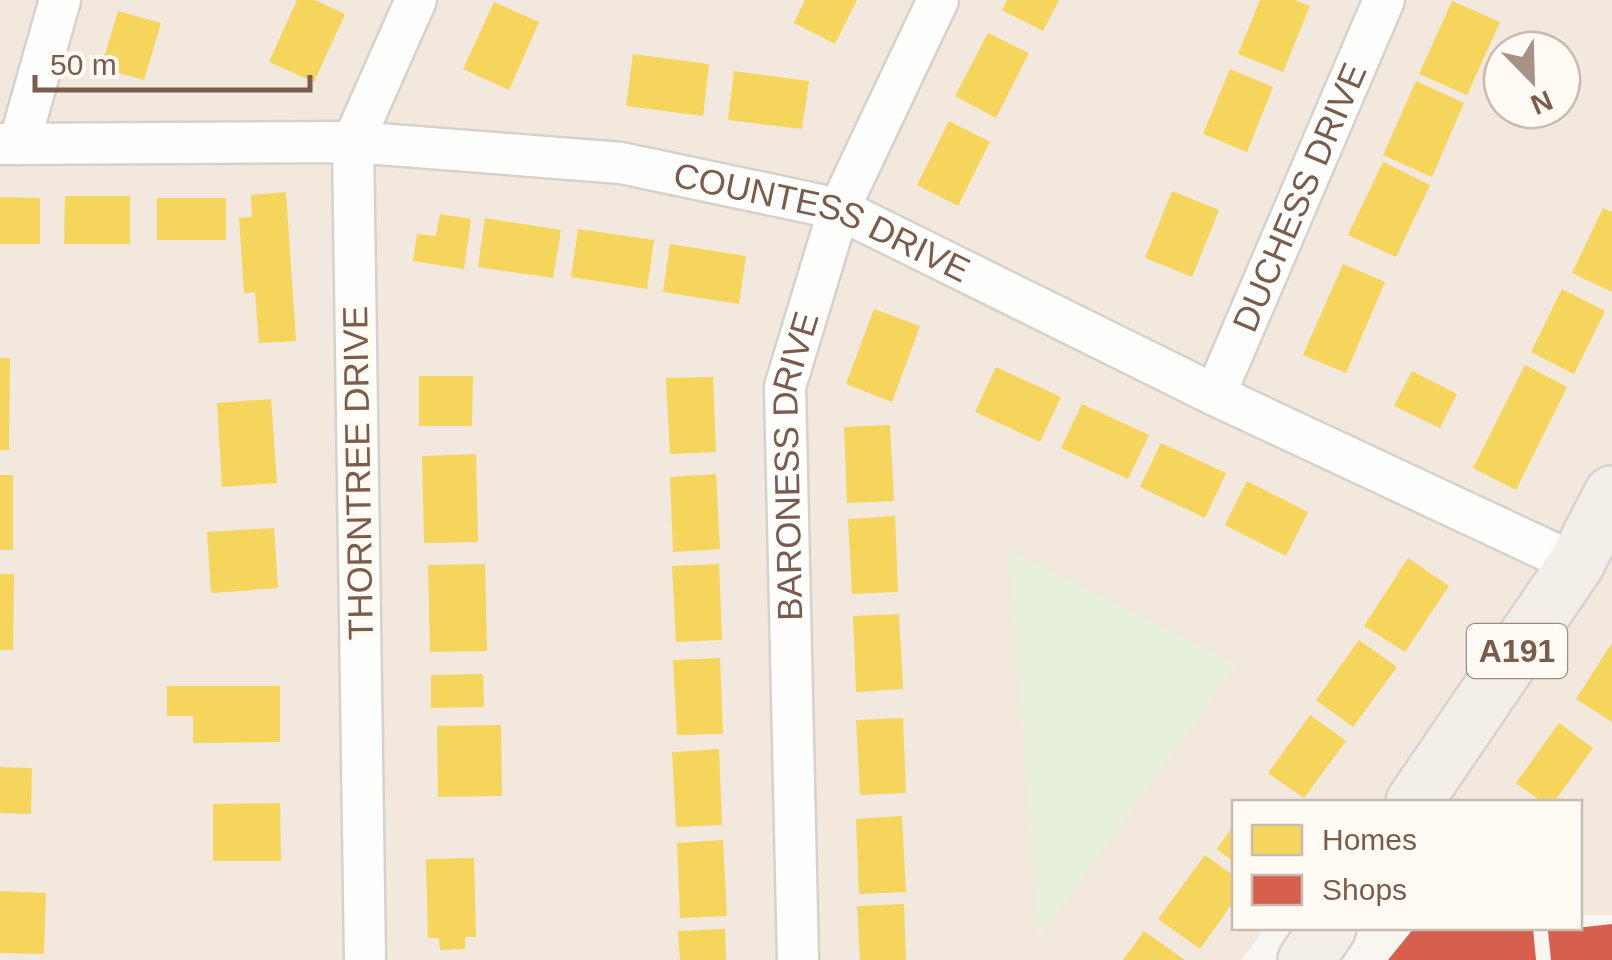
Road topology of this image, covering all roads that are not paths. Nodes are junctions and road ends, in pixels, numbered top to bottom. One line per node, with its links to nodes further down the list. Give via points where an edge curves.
1 (60, 0): 6 (street)
2 (416, 0): 5 (street, THORNTREE DRIVE)
3 (938, 0): 7 (street, BARONESS DRIVE)
4 (1384, 0): 8 (street, DUCHESS DRIVE)
5 (353, 142): 6 (street, COUNTESS DRIVE); 7 (street, COUNTESS DRIVE, via 621,163); 13 (street, THORNTREE DRIVE)
6 (10, 144)
7 (839, 209): 8 (street, COUNTESS DRIVE); 14 (street, BARONESS DRIVE, via 785,387)
8 (1216, 396): 10 (street, COUNTESS DRIVE)
9 (1612, 494): 10 (main road, A191)
10 (1576, 564): 11 (main road, A191)
11 (1415, 800)
12 (1327, 930): 15 (main road)
13 (365, 960)
14 (798, 960)
15 (1306, 960)

